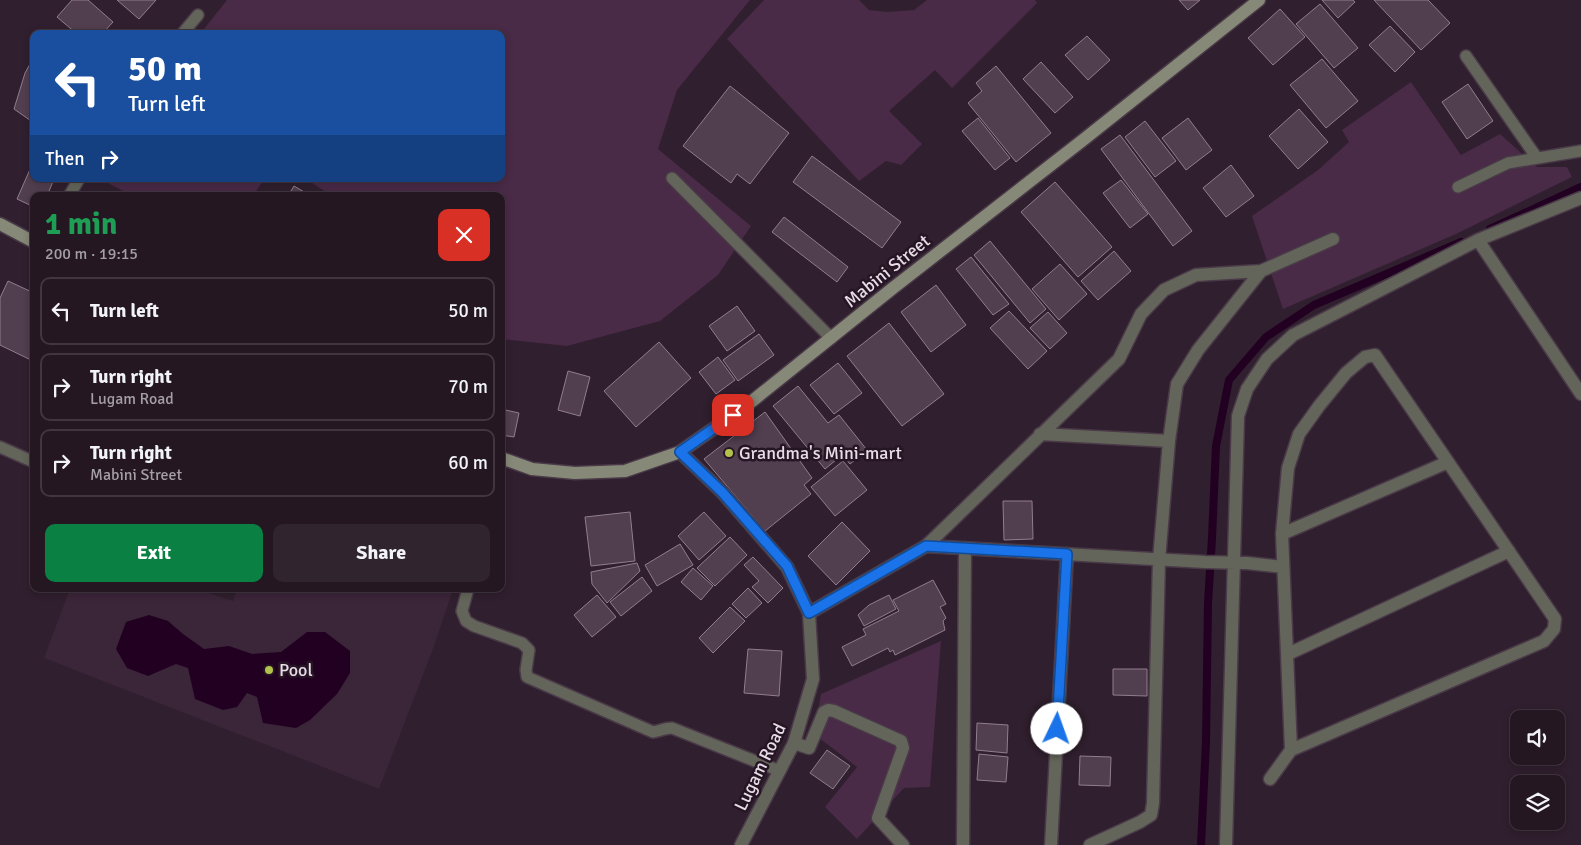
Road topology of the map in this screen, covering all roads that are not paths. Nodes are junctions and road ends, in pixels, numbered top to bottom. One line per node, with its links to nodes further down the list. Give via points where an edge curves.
1 (1255, 1): 15 (main road, Mabini Street)
2 (198, 15): 3 (lane)
3 (185, 30)
4 (1466, 56): 6 (lane)
5 (1581, 151): 6 (lane)
6 (1537, 158): 8 (lane, via 1508,163)
7 (672, 178): 15 (lane)
8 (1458, 187)
9 (1581, 198): 13 (street)
10 (0, 224): 12 (main road)
11 (1333, 239): 14 (street)
12 (30, 240)
13 (1478, 240): 16 (street); 30 (street, via 1293,335 1267,359 1248,389 1238,416)
14 (1261, 271): 17 (street, via 1196,275 1164,290 1142,314 1119,359); 18 (street, via 1198,350 1177,384)
15 (831, 338): 20 (main road, Mabini Street, via 746,406)
16 (1581, 394)
17 (1040, 434): 18 (street); 25 (street)
18 (1169, 441): 29 (street)
19 (0, 447): 22 (lane)
20 (680, 452): 21 (main road, Mabini Street, via 625,470 575,473 532,469); 33 (street, Lugam Road, via 722,492 787,566)
21 (505, 459)
22 (30, 460)
23 (1448, 462): 24 (street); 24 (street, via 1375,355 1365,357 1346,372 1299,434 1288,468); 27 (street)
24 (1282, 534): 31 (street)
25 (926, 546): 26 (street); 33 (street)
26 (964, 548): 28 (street); 41 (street)
27 (1509, 551): 34 (street); 36 (street, via 1555,619 1554,629 1544,641)
28 (1067, 554): 29 (street); 42 (street)
29 (1159, 560): 30 (street); 43 (street, via 1151,815)
30 (1234, 563): 31 (street); 44 (street)
31 (1283, 567): 34 (street)
32 (467, 592): 37 (lane, via 462,612 466,621 522,642 530,650 527,677 653,732 672,728)
33 (809, 613): 35 (street, Lugam Road, via 813,680)
34 (1288, 654): 36 (street)
35 (794, 743): 37 (street, Lugam Road); 40 (street, via 809,748 824,712 828,710 901,741 902,748 878,818)
36 (1291, 750): 38 (street)
37 (780, 771): 39 (street, Lugam Road)
38 (1270, 779)
39 (741, 845)
40 (903, 845)
41 (963, 845)
42 (1051, 845)
43 (1090, 845)
44 (1226, 845)

